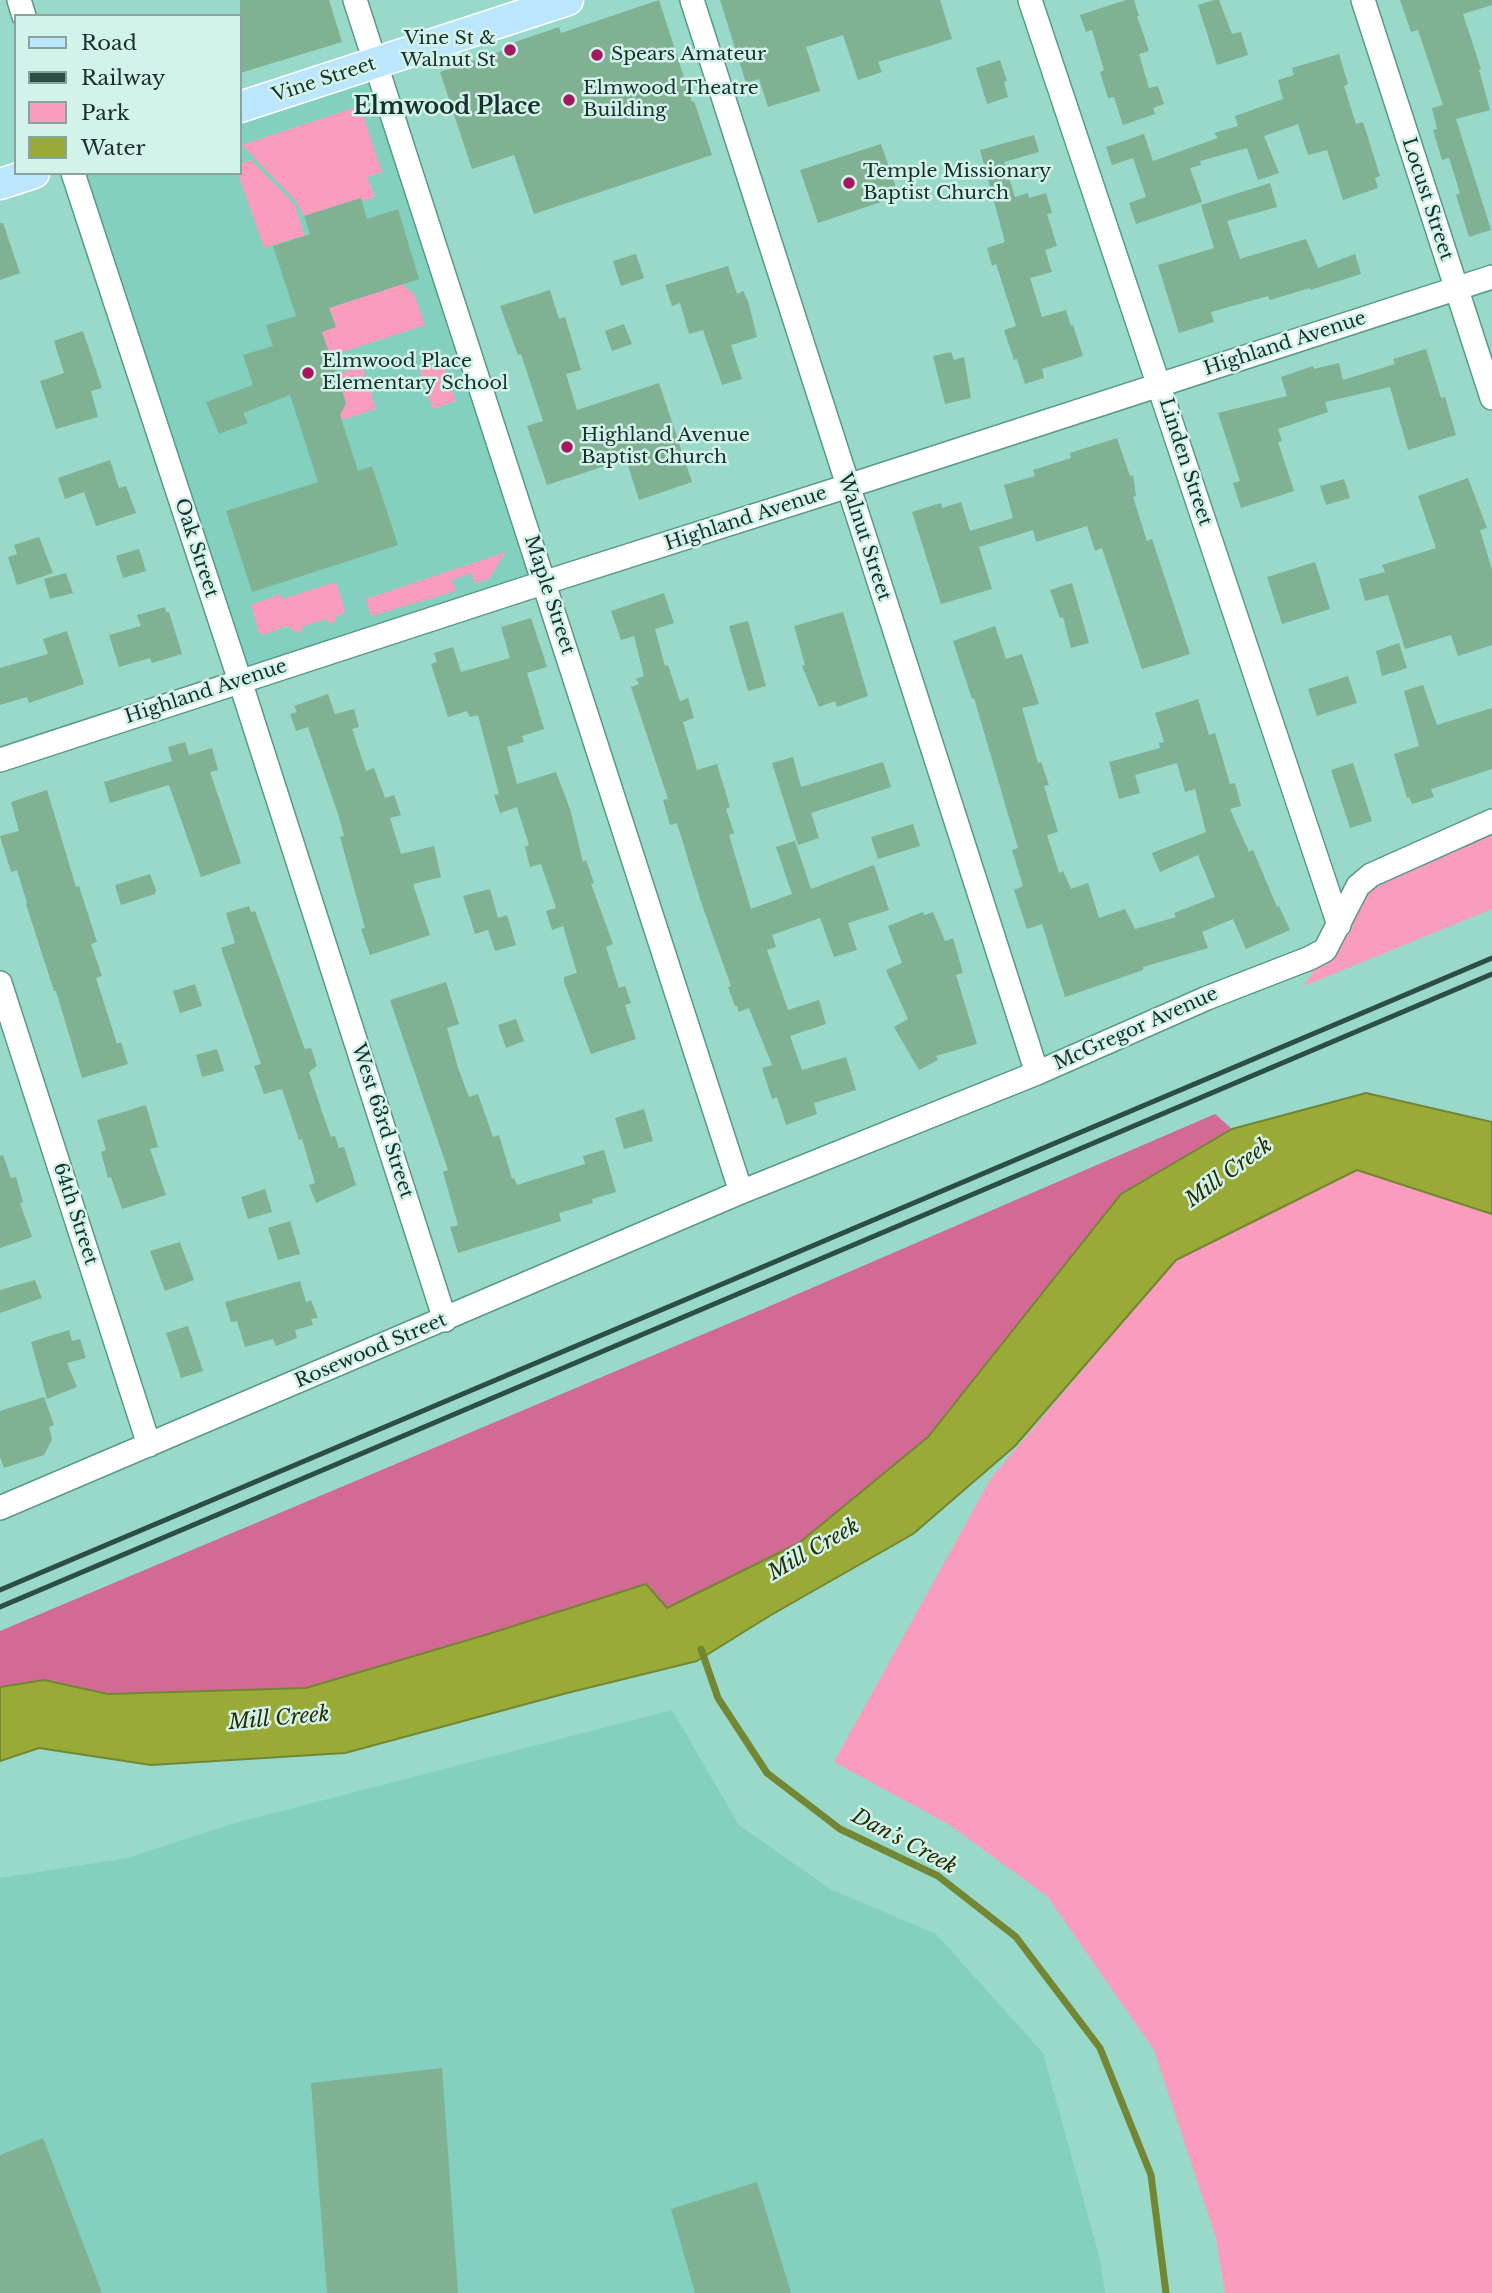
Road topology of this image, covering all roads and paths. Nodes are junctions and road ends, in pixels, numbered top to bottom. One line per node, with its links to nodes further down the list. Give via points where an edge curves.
1 (355, 0): 6 (street, Maple Street)
2 (568, 0): 6 (main road, Vine Street)
3 (692, 0): 15 (street, Walnut Street)
4 (1030, 0): 13 (street, Linden Street)
5 (1363, 0): 12 (street, Locust Street)
6 (375, 63): 7 (main road, Vine Street); 16 (street, Maple Street)
7 (242, 106)
8 (28, 175): 10 (main road)
9 (74, 175): 17 (street, Oak Street)
10 (0, 184)
11 (1492, 277): 12 (street, Highland Avenue)
12 (1457, 289): 13 (street, Highland Avenue); 14 (street, Locust Street)
13 (1159, 385): 15 (street, Highland Avenue); 21 (street, Linden Street)
14 (1492, 398)
15 (848, 486): 16 (street, Highland Avenue); 23 (street, Walnut Street)
16 (545, 583): 17 (street, Highland Avenue); 24 (street, Maple Street)
17 (240, 681): 18 (street, Highland Avenue); 20 (street, Oak Street)
18 (0, 760)
19 (1492, 821): 21 (street, McGregor Avenue, via 1371,875 1358,886)
20 (318, 922): 25 (street, West 63rd Street)
21 (1339, 925): 23 (street, McGregor Avenue, via 1325,950 1310,958 1206,998)
22 (0, 983): 26 (street, 64th Street)
23 (1037, 1073): 24 (street, McGregor Avenue)
24 (741, 1192): 25 (street, Rosewood Street)
25 (445, 1320): 26 (street, Rosewood Street)
26 (149, 1445): 27 (street, Rosewood Street)
27 (0, 1508)

